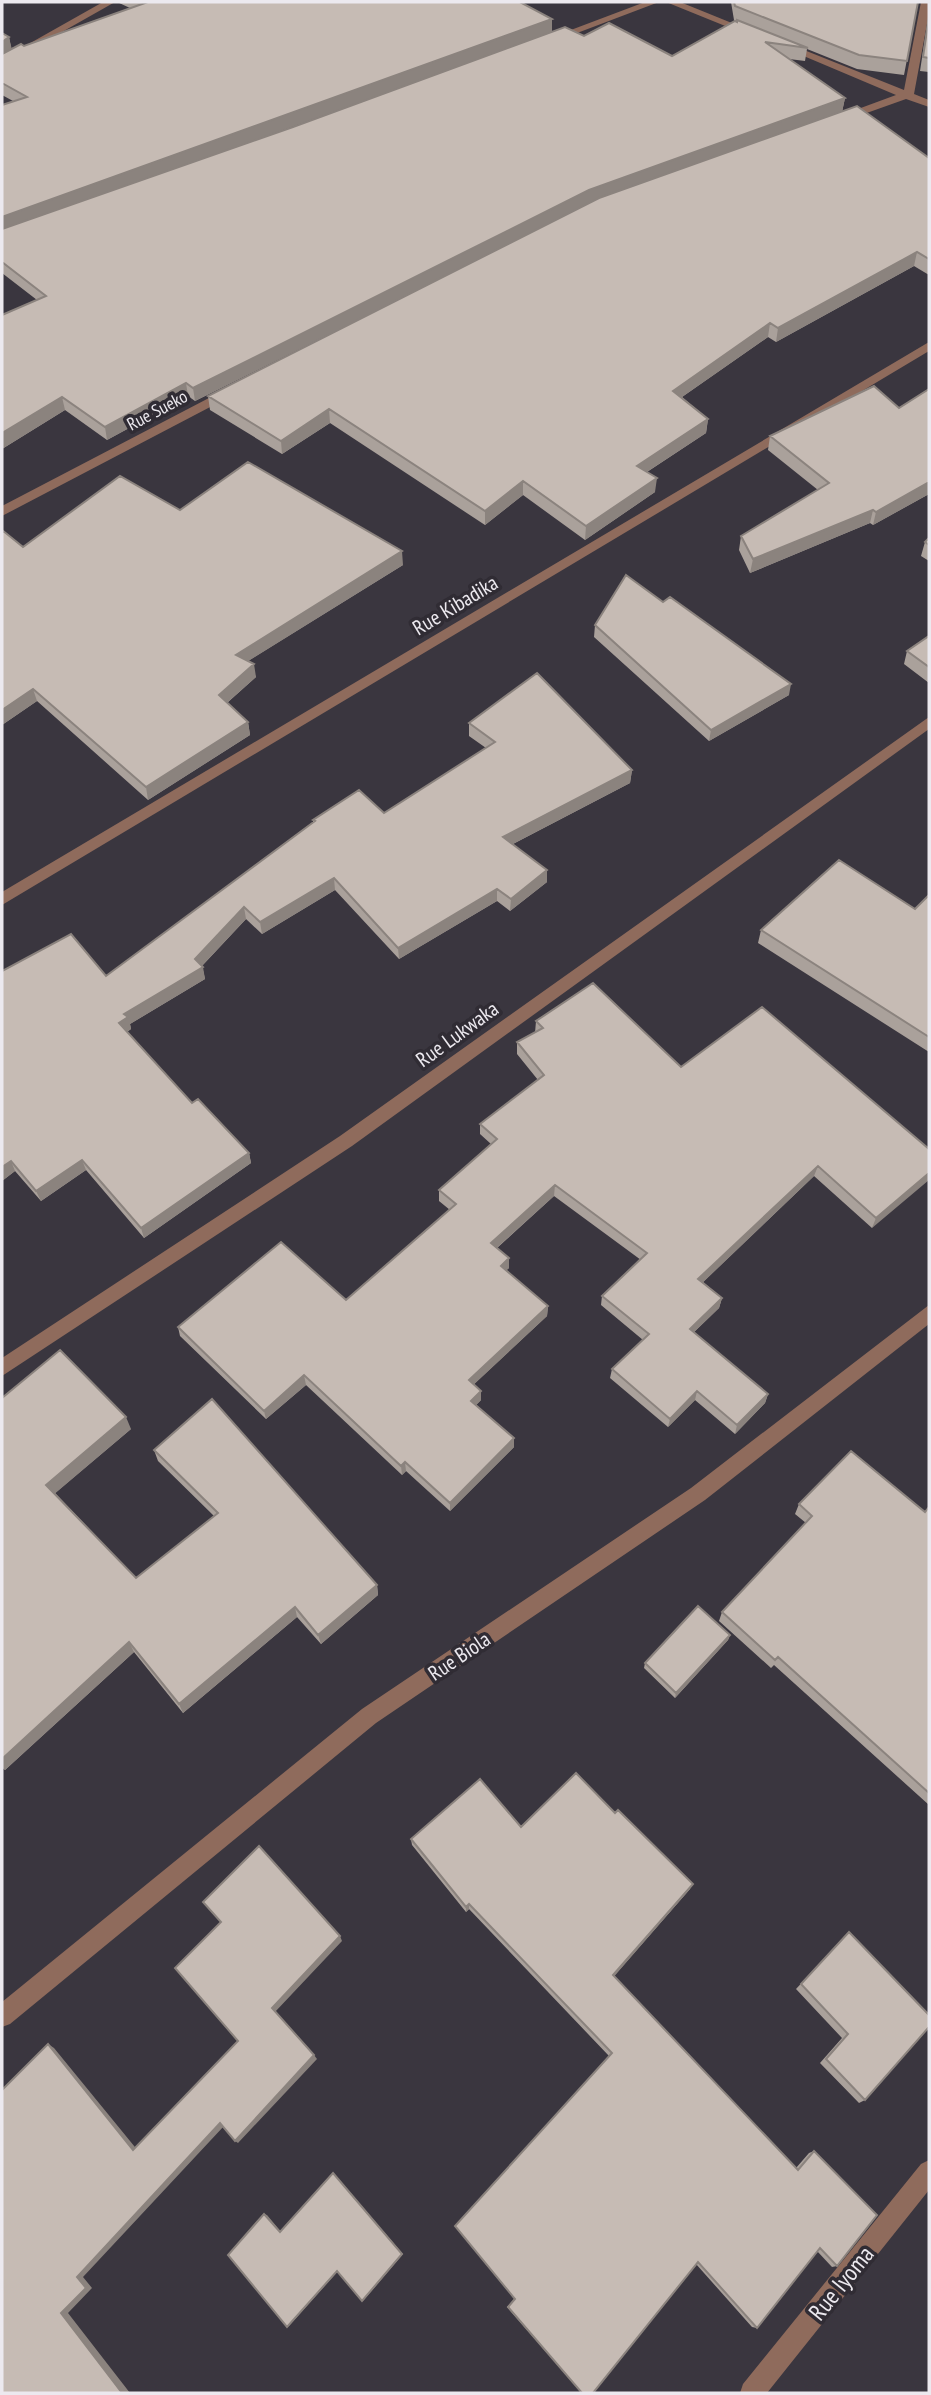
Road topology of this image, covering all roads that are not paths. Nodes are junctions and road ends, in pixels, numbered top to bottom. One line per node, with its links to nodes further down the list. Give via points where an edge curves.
1 (110, 2): 8 (street)
2 (654, 2): 7 (street)
3 (671, 2): 5 (street)
4 (926, 2): 9 (street)
5 (758, 36)
6 (771, 41): 9 (street)
7 (537, 45)
8 (2, 64)
9 (909, 94): 10 (street); 11 (street)
10 (929, 104)
11 (833, 122)
12 (929, 346): 16 (street, Rue Kibadika)
13 (242, 385): 14 (street, Rue Sueko)
14 (2, 512)
15 (929, 722): 18 (street, Rue Lukwaka, via 346,1141)
16 (2, 899)
17 (929, 1313): 19 (street, Rue Biola, via 698,1494 369,1716)
18 (2, 1368)
19 (2, 2016)
20 (929, 2172): 21 (street, Rue Iyoma)
21 (752, 2393)

